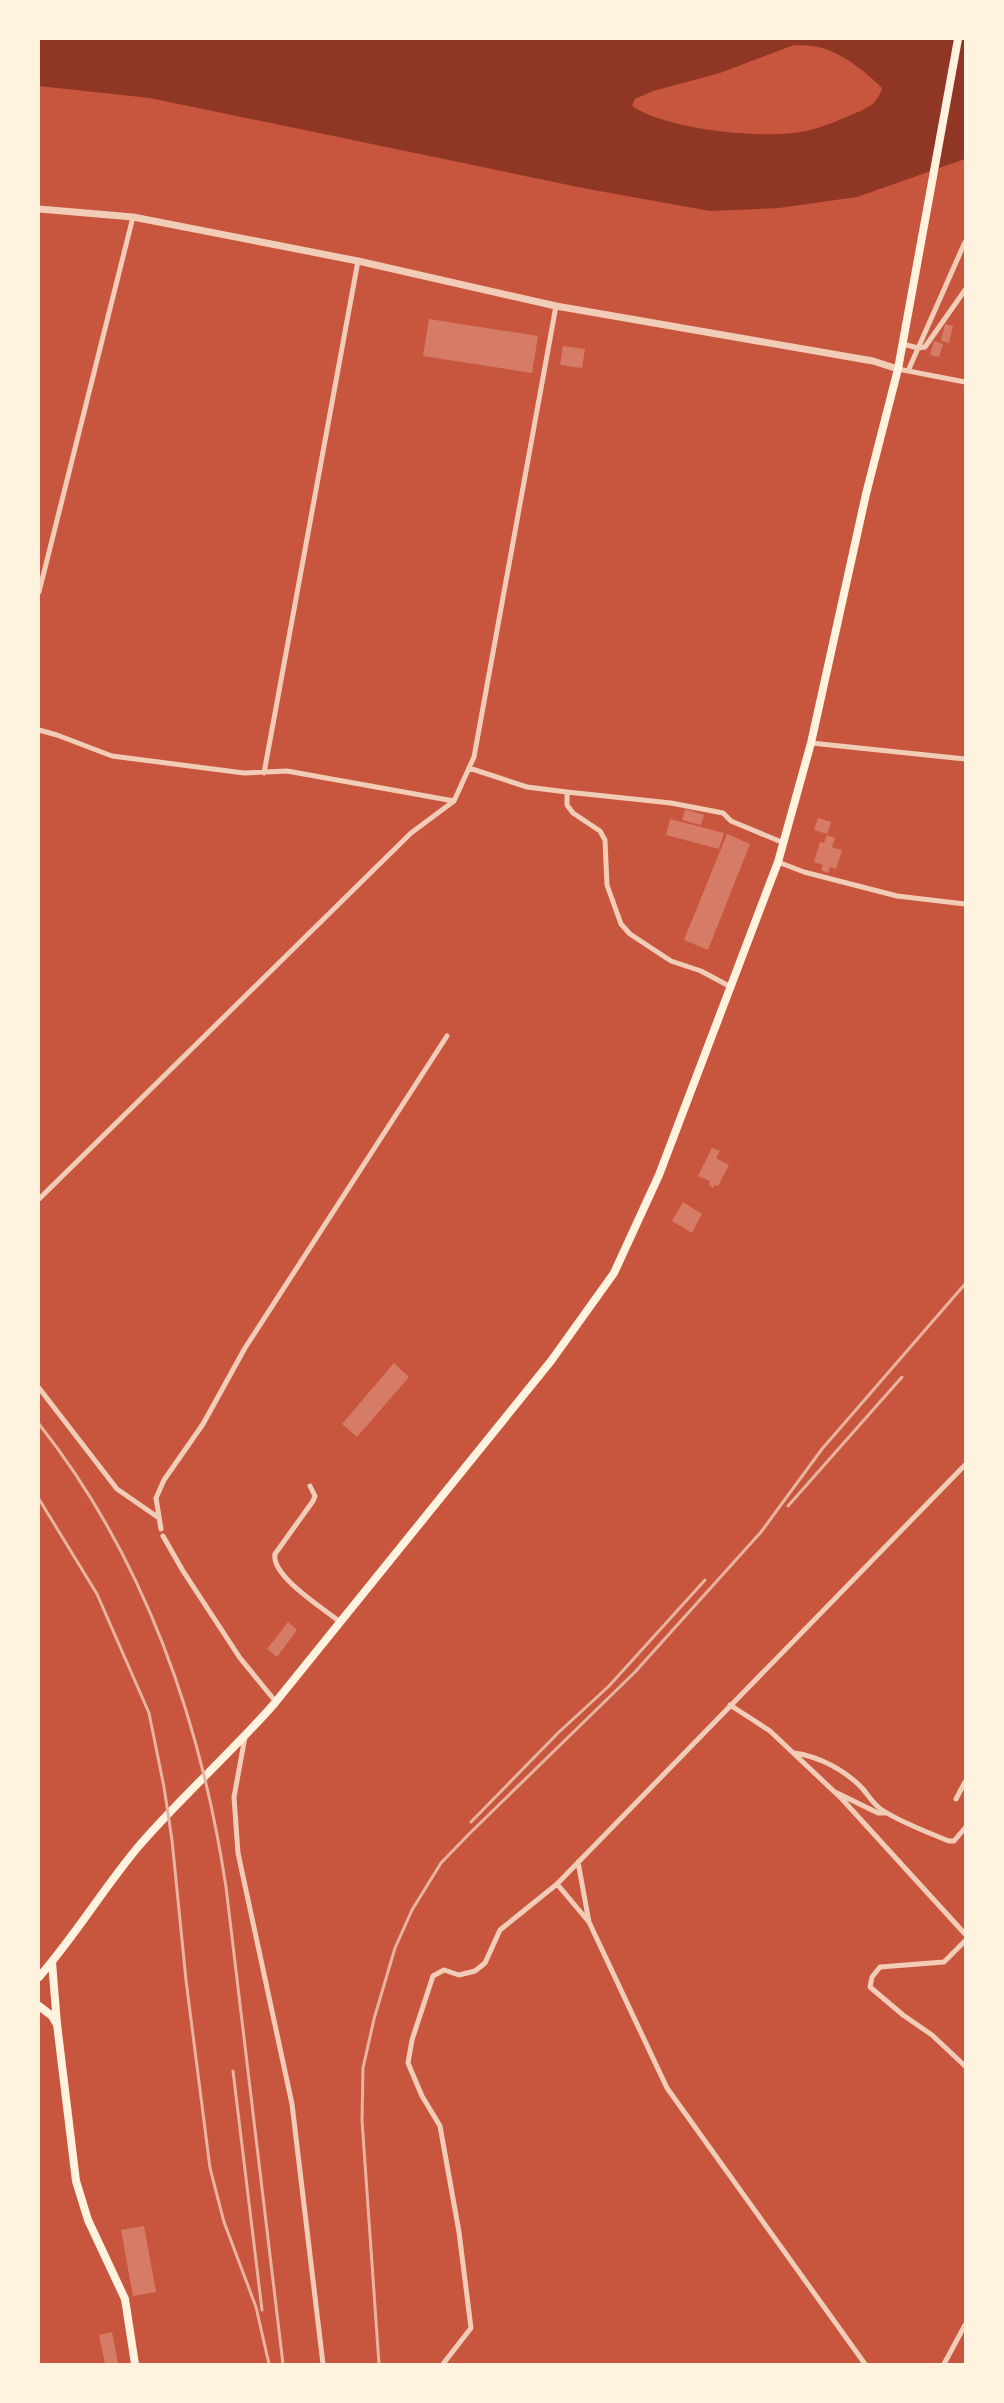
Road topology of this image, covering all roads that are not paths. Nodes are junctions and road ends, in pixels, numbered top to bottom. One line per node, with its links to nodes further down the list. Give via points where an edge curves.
1 (958, 39): 9 (main road)
2 (39, 209): 3 (street)
3 (133, 218): 5 (street); 14 (street)
4 (965, 242): 10 (street)
5 (358, 261): 8 (street); 19 (street)
6 (965, 290): 7 (street)
7 (963, 295): 10 (street, via 926,347)
8 (556, 306): 11 (street, via 873,361); 18 (street, via 476,748)
9 (903, 344): 10 (street); 11 (main road)
10 (918, 348): 12 (street)
11 (898, 369): 12 (street); 16 (main road, via 866,494)
12 (908, 371): 13 (street)
13 (965, 382)
14 (39, 592)
15 (39, 730): 19 (street, via 112,756 244,774)
16 (812, 743): 17 (street); 22 (main road)
17 (965, 760)
18 (469, 768): 20 (street, via 527,787); 21 (street)
19 (264, 773): 21 (street, via 287,771)
20 (567, 792): 22 (street, via 671,803 723,813 731,821); 25 (street, via 567,806 600,831 605,840 607,884 621,924 630,934 671,962 701,971)
21 (454, 801): 27 (street, via 411,833)
22 (784, 843): 23 (main road)
23 (778, 862): 24 (street, via 897,896); 25 (main road)
24 (965, 904)
25 (730, 987): 34 (main road, via 659,1175 614,1273 551,1362)
26 (447, 1036): 31 (street, via 245,1348 202,1424 164,1480 156,1498)
27 (39, 1199)
28 (39, 1388): 31 (street, via 116,1489)
29 (965, 1465): 36 (street)
30 (310, 1486): 34 (street, via 315,1496 313,1501 274,1560 283,1576)
31 (159, 1518): 32 (street)
32 (162, 1529)
33 (163, 1536): 35 (street, via 240,1658)
34 (340, 1622): 35 (main road)
35 (276, 1702): 37 (main road)
36 (730, 1705): 38 (street, via 770,1731); 44 (street)
37 (245, 1737): 49 (main road, via 205,1774 137,1848); 56 (street, via 234,1797 238,1853 292,2104)
38 (794, 1753): 40 (street); 42 (street, via 821,1761 852,1779 869,1800)
39 (965, 1782): 41 (street)
40 (834, 1792): 42 (street, via 878,1813); 47 (street)
41 (956, 1799)
42 (887, 1813): 43 (street, via 949,1841 954,1841)
43 (965, 1828)
44 (578, 1862): 45 (street); 46 (street)
45 (557, 1884): 46 (street); 57 (street, via 500,1930 485,1963 475,1972 459,1975 444,1970 433,1976 412,2040 408,2063 440,2126 459,2232 471,2328)
46 (589, 1922): 58 (street, via 667,2088)
47 (965, 1934)
48 (965, 1941): 53 (street, via 944,1962 880,1967 872,1977 870,1987 932,2035)
49 (52, 1962): 50 (main road); 52 (main road)
50 (39, 1977)
51 (39, 2006): 52 (main road)
52 (57, 2024): 55 (main road, via 76,2181 88,2220 125,2299)
53 (965, 2066)
54 (965, 2325): 59 (street)
55 (135, 2364)
56 (323, 2364)
57 (443, 2364)
58 (865, 2364)
59 (944, 2364)

